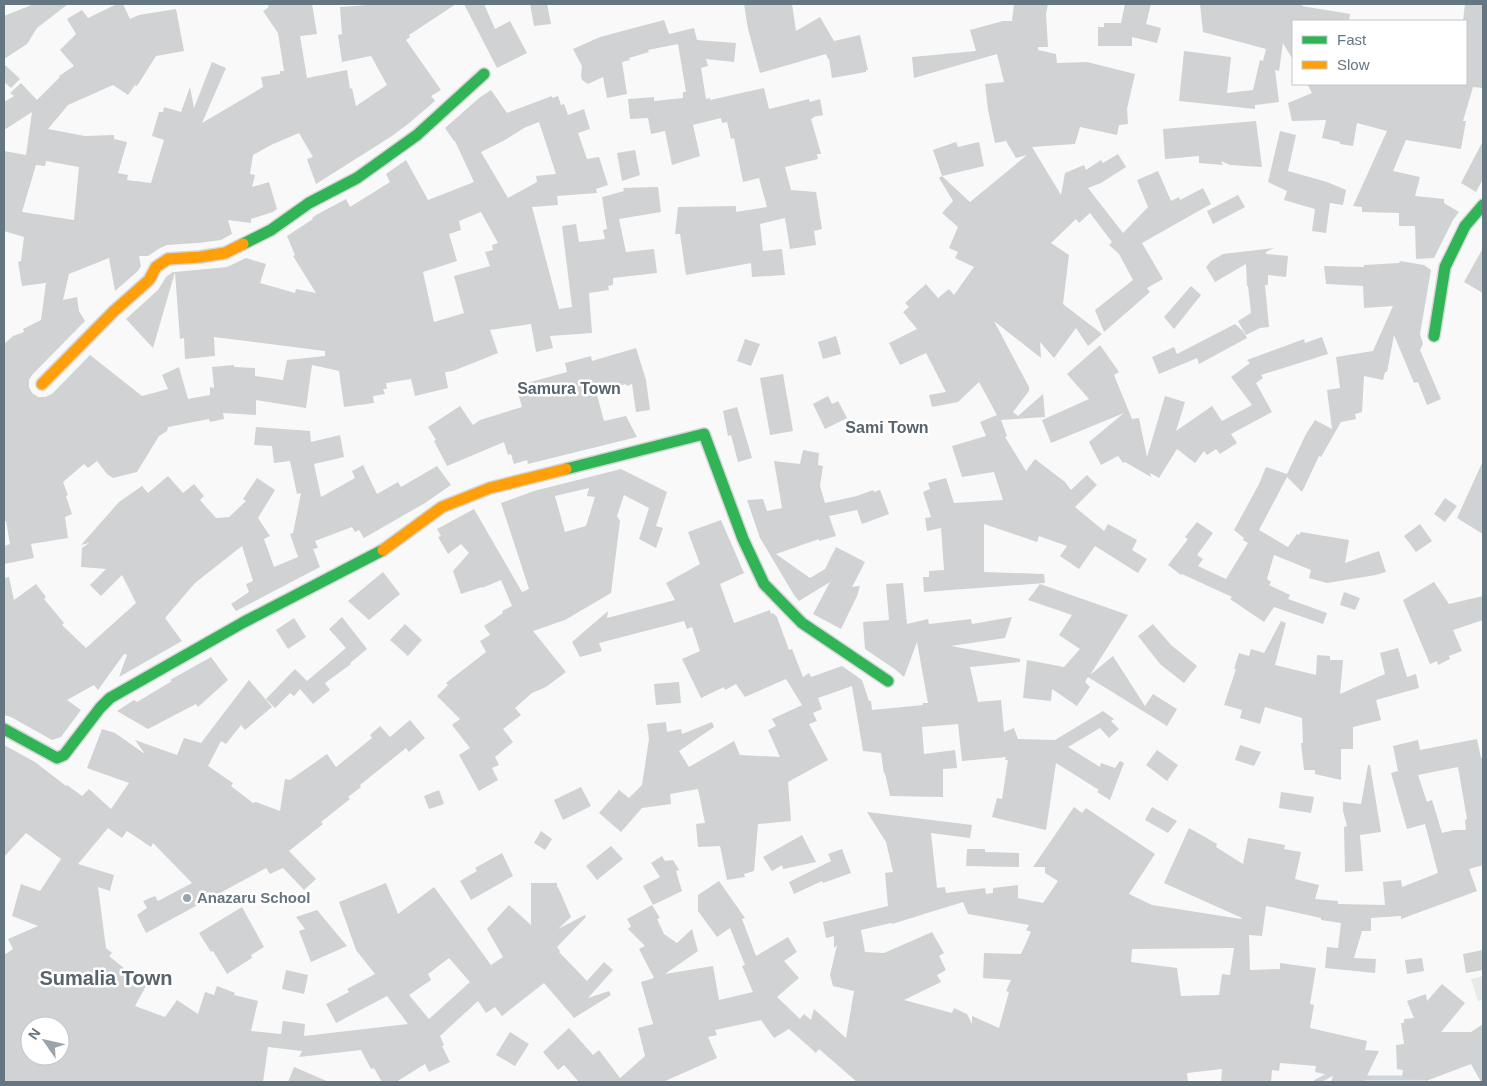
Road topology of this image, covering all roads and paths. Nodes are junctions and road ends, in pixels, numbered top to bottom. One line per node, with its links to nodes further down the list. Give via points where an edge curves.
1 (484, 74): 4 (street, via 417,135 357,178 309,204 271,230 225,253 168,259)
2 (1483, 205): 3 (street, via 1465,226 1445,267)
3 (1434, 336)
4 (42, 384)
5 (888, 681): 6 (street, via 802,623 764,584 743,539 704,434 490,488 442,507 387,548 235,627 110,698 64,755 57,758)
6 (4, 729)

